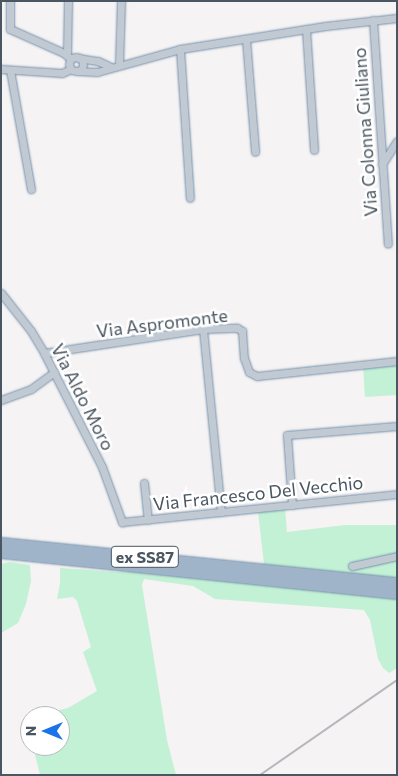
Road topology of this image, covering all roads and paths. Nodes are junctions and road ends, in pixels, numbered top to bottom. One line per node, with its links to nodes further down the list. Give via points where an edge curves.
1 (10, 1): 9 (street, via 10,29)
2 (68, 1): 9 (street)
3 (121, 1): 10 (street)
4 (397, 18): 5 (street)
5 (373, 20): 6 (street); 17 (street, Via Colonna Giuliano)
6 (306, 29): 7 (street); 15 (street)
7 (246, 39): 8 (street); 16 (street)
8 (180, 49): 10 (street); 19 (street)
9 (72, 57): 10 (street); 13 (street, via 69,64); 13 (street, via 82,65)
10 (115, 66): 13 (street, via 97,72)
11 (1, 69): 12 (street)
12 (10, 70): 13 (street, via 62,73); 18 (street)
13 (75, 70)
14 (397, 141): 17 (street)
15 (314, 150)
16 (255, 152)
17 (382, 164): 20 (street, Via Colonna Giuliano)
18 (31, 189)
19 (190, 198)
20 (388, 242)
21 (1, 293): 23 (street, Via Aldo Moro, via 31,331)
22 (203, 329): 23 (street, Via Aspromonte); 24 (street, Via Aspromonte, via 237,328 242,331 244,358 249,372 257,376); 31 (street)
23 (44, 354): 25 (street, Via Aldo Moro)
24 (397, 361)
25 (54, 372): 26 (street, via 31,389); 33 (street, Via Aldo Moro, via 102,467)
26 (1, 400)
27 (397, 426): 30 (street, via 287,435)
28 (144, 483): 32 (street)
29 (397, 494): 30 (street, Via Francesco Del Vecchio)
30 (292, 505): 31 (street, Via Francesco Del Vecchio)
31 (221, 512): 32 (street, Via Francesco Del Vecchio)
32 (148, 520): 33 (street, Via Francesco Del Vecchio)
33 (122, 522)
34 (1, 543): 38 (highway, ex SS87)
35 (1, 552): 38 (highway)
36 (397, 556): 37 (street)
37 (352, 566)
38 (288, 577): 39 (highway, ex SS87); 40 (highway, ex SS87)
39 (397, 583)
40 (397, 593)

